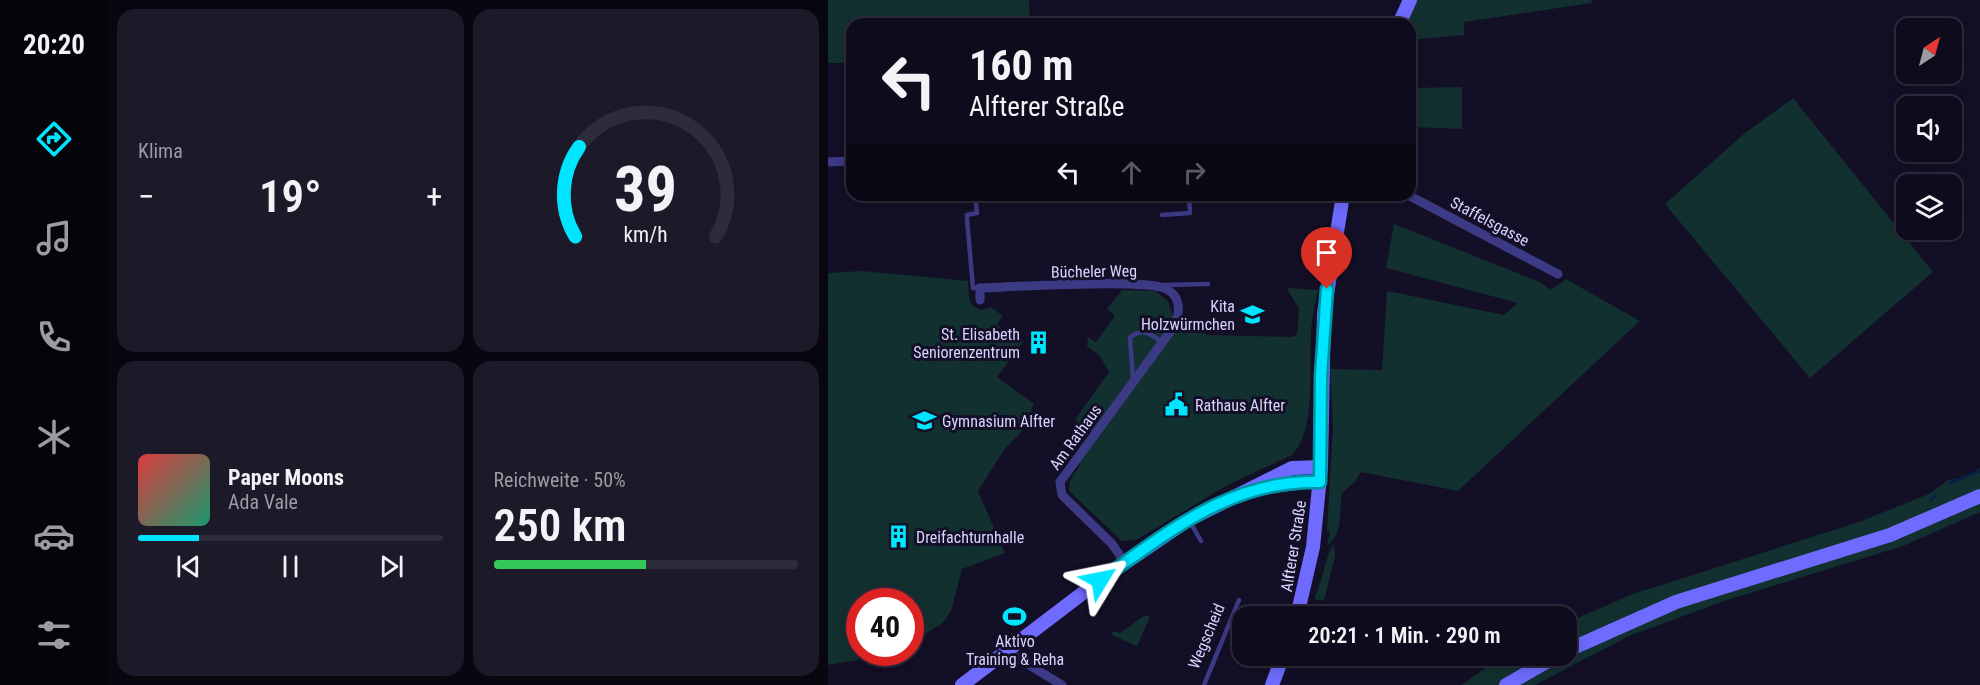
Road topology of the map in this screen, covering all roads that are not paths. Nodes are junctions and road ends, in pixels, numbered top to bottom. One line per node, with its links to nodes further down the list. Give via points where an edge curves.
1 (1410, 0): 2 (street)
2 (1402, 18)
3 (846, 161): 4 (street)
4 (828, 162)
5 (1416, 199): 10 (street, Staffelsgasse)
6 (976, 201): 13 (lane, via 977,213 967,215 973,288)
7 (1189, 201): 9 (lane, via 1190,213)
8 (1342, 201): 17 (street, Alfterer Straße, via 1324,313)
9 (1162, 215)
10 (1558, 274)
11 (1208, 284): 12 (lane, Bücheler Weg)
12 (1157, 285): 13 (street, Bücheler Weg); 15 (street, Am Rathaus, via 1173,294 1179,310 1175,325)
13 (980, 288): 14 (street)
14 (980, 300)
15 (1162, 342): 16 (street, Am Rathaus); 16 (lane, via 1147,332 1130,338)
16 (1133, 381): 23 (street, Am Rathaus, via 1060,486 1062,495 1112,544)
17 (1321, 467): 18 (street, Alfterer Straße); 19 (street, via 1292,468)
18 (1320, 482): 19 (street); 25 (street, Alfterer Straße, via 1313,548)
19 (1250, 489): 21 (street)
20 (1980, 496): 26 (street, via 1890,535 1676,602)
21 (1188, 520): 22 (lane); 23 (street)
22 (1201, 541)
23 (1125, 563): 27 (street)
24 (1239, 600): 32 (lane, Wegscheid)
25 (1299, 606)
26 (1577, 646)
27 (1006, 651): 30 (street); 31 (street)
28 (1280, 666): 33 (street)
29 (1539, 666): 34 (street)
30 (962, 685)
31 (1062, 685)
32 (1204, 685)
33 (1272, 685)
34 (1506, 685)

